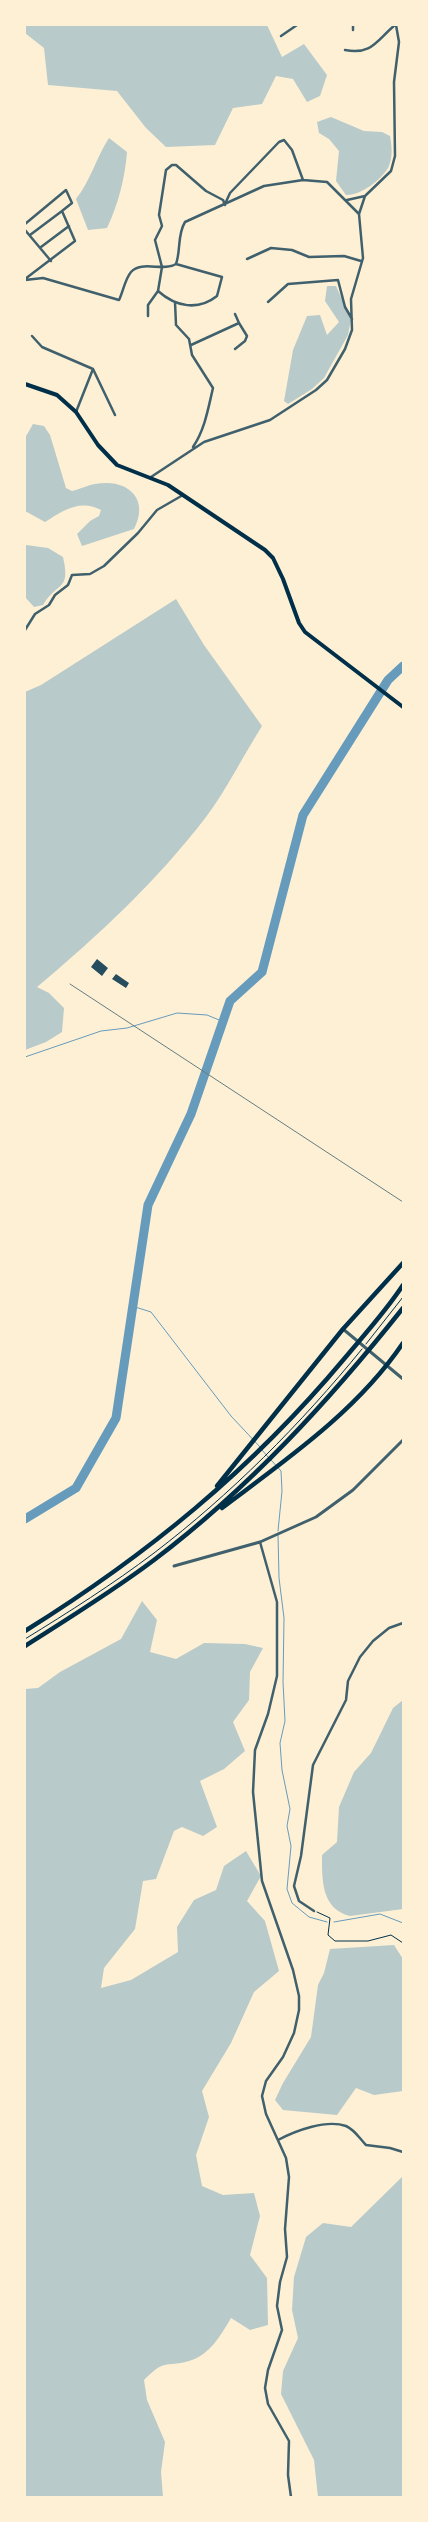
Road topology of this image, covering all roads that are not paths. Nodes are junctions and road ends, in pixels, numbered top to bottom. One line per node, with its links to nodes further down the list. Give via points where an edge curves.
1 (297, 25): 5 (street)
2 (353, 25): 4 (street)
3 (396, 25): 6 (street, via 369,50 357,53); 8 (street, via 399,42 394,82 395,156 391,171)
4 (352, 30)
5 (281, 36)
6 (345, 50)
7 (303, 180): 9 (street, via 327,182); 10 (street, via 264,186); 10 (street, via 292,150 284,140 230,193)
8 (365, 196): 9 (street); 12 (street)
9 (346, 200): 12 (street)
10 (225, 205): 21 (street, via 185,222 180,230); 22 (street, via 223,200 206,191 176,165 166,170 159,215 162,226 155,240)
11 (62, 211): 13 (street, via 72,202 66,190); 14 (street); 16 (street)
12 (359, 214): 20 (street)
13 (25, 224)
14 (69, 226): 17 (street); 19 (street, via 75,240)
15 (25, 230): 16 (street)
16 (30, 235): 17 (street)
17 (41, 247): 19 (street)
18 (247, 259): 20 (street, via 271,248 292,250 309,257 344,256)
19 (51, 261): 23 (street)
20 (361, 262): 29 (street, via 351,298)
21 (176, 264): 22 (street, via 170,268); 25 (street, via 222,277 217,296 196,306)
22 (162, 267): 23 (street, via 136,268 131,272 119,300 43,278); 24 (street)
23 (25, 279)
24 (158, 291): 25 (street); 28 (street, via 148,304)
25 (175, 302): 32 (street, via 176,325)
26 (268, 302): 29 (street, via 288,284 338,280 345,307)
27 (236, 314): 30 (street)
28 (148, 316)
29 (353, 320): 38 (street, via 345,349 327,380 316,390 270,420)
30 (240, 323): 32 (street); 33 (street, via 247,336)
31 (32, 336): 34 (street, via 42,347)
32 (191, 345): 38 (street, via 192,356 213,388 205,426)
33 (235, 349)
34 (93, 370): 36 (street); 37 (street)
35 (25, 384): 36 (main road, via 57,396)
36 (76, 412): 39 (main road, via 116,466 137,475)
37 (115, 415)
38 (192, 448): 39 (street)
39 (150, 476): 40 (main road)
40 (184, 494): 41 (street, via 157,510 104,566 90,574 72,575 68,585 35,614); 42 (main road, via 273,558 305,632)
41 (25, 630)
42 (403, 708)
43 (403, 1263): 46 (highway)
44 (403, 1285): 51 (highway, via 367,1333 278,1432)
45 (403, 1308): 52 (highway, via 287,1443)
46 (343, 1329): 48 (street); 51 (highway, via 243,1456)
47 (403, 1343): 48 (highway)
48 (387, 1366): 49 (street); 52 (highway, via 295,1454)
49 (403, 1379)
50 (403, 1440): 53 (street, via 342,1500 316,1517)
51 (192, 1513): 56 (highway, via 111,1576)
52 (201, 1523): 57 (highway, via 116,1588)
53 (260, 1542): 54 (street); 59 (street, via 277,1602 277,1676 255,1750 253,1792 262,1881 299,1996 294,2033 283,2057 266,2081 262,2096)
54 (174, 1566)
55 (403, 1623): 58 (street, via 389,1628 360,1657 348,1681 346,1700 313,1765 294,1886 299,1901)
56 (25, 1632)
57 (25, 1646)
58 (314, 1911)
59 (278, 2140): 60 (street, via 302,2128 338,2125 352,2130 366,2146); 61 (street, via 286,2158 289,2177 285,2229 287,2257 277,2306 282,2330 265,2388 268,2404 288,2441)
60 (403, 2152)
61 (291, 2497)

